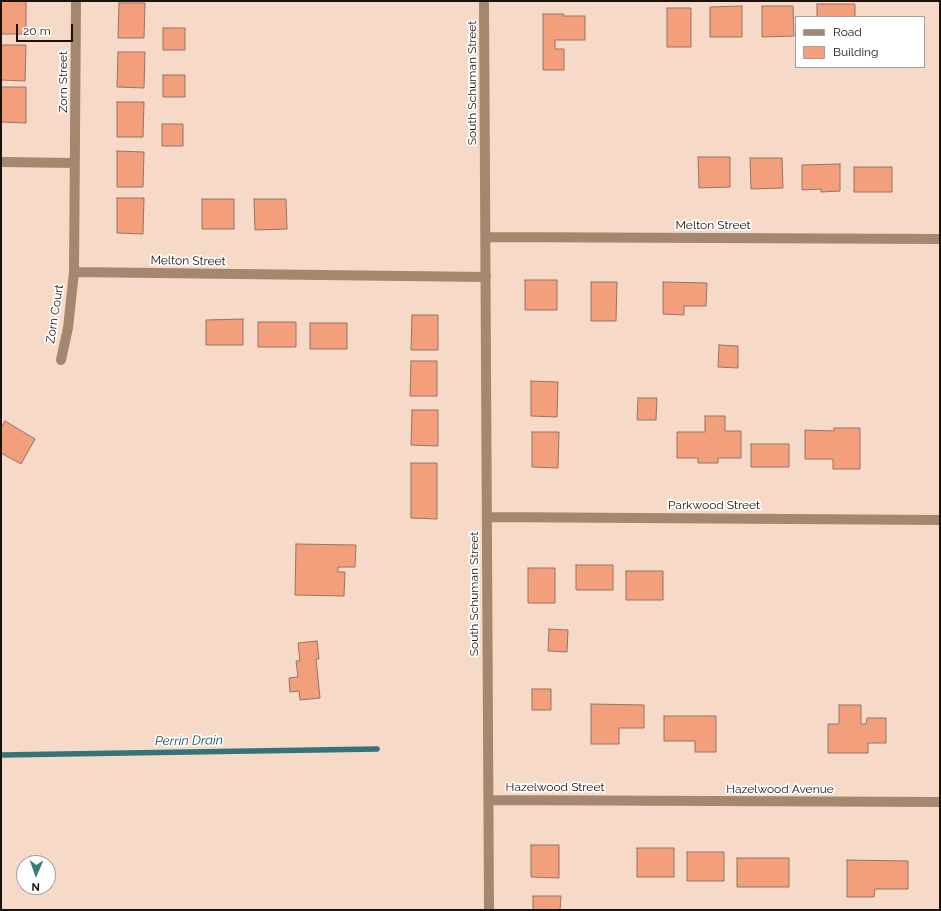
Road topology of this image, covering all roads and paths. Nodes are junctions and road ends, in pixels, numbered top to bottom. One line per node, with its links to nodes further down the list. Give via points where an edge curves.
1 (76, 1): 4 (street, Zorn Street)
2 (484, 1): 5 (street, South Schuman Street)
3 (1, 162): 4 (street)
4 (75, 163): 7 (street)
5 (486, 237): 6 (street, Melton Street); 8 (street, South Schuman Street)
6 (940, 239)
7 (74, 272): 8 (street, Melton Street); 9 (street, Zorn Court, via 68,328)
8 (486, 277): 10 (street, South Schuman Street)
9 (61, 360)
10 (487, 516): 11 (street, Parkwood Street); 12 (street, South Schuman Street)
11 (940, 520)
12 (488, 800): 13 (street, Hazelwood Street); 15 (street, South Schuman Street)
13 (620, 801): 14 (street, Hazelwood Avenue)
14 (940, 802)
15 (489, 910)

